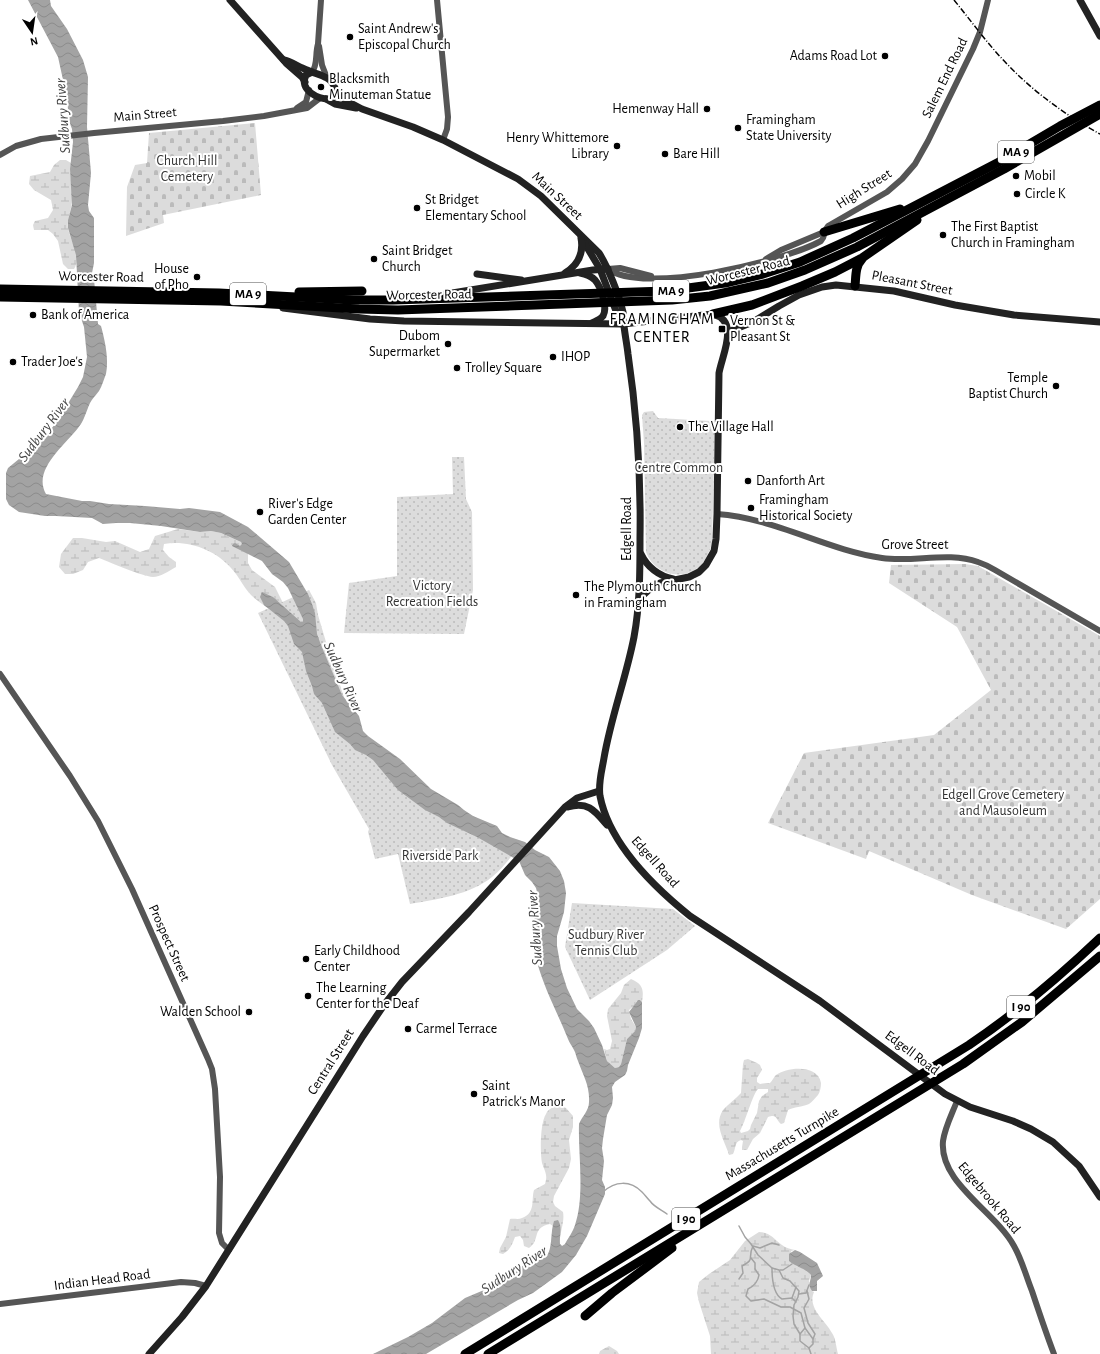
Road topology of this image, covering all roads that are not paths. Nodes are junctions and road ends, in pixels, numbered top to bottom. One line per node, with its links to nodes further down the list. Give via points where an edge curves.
1 (230, 0): 8 (main road)
2 (321, 0): 7 (street)
3 (437, 0): 19 (street, via 448,117)
4 (988, 0): 21 (street, Salem End Road, via 973,50)
5 (1080, 0): 6 (main road)
6 (1100, 36)
7 (318, 44): 9 (street); 10 (street)
8 (284, 60): 9 (main road); 11 (main road)
9 (312, 72): 10 (main road); 11 (main road, via 306,74)
10 (327, 78): 13 (main road)
11 (305, 82): 12 (main road)
12 (308, 90): 14 (main road, via 314,96); 17 (street, via 306,102)
13 (336, 91): 14 (main road, via 331,98); 16 (main road, Main Street, via 345,100)
14 (323, 99): 16 (main road, Main Street, via 350,108); 17 (street, Main Street, via 306,108)
15 (1100, 105): 23 (highway, Worcester Road / MA 9)
16 (362, 109): 19 (main road, Main Street)
17 (294, 110): 20 (street, Main Street, via 224,121 65,136 22,144)
18 (1100, 114): 22 (highway, Worcester Road / MA 9)
19 (443, 140): 25 (main road, Main Street, via 524,183 541,196)
20 (1, 153)
21 (915, 164): 24 (street, High Street, via 902,179 879,197 831,224)
22 (957, 194): 26 (highway); 40 (highway, Worcester Road / MA 9, via 857,247 804,270 748,288 691,299 398,310)
23 (932, 197): 24 (highway); 39 (highway, Worcester Road / MA 9, via 818,255 775,270 724,283 685,290 647,292)
24 (824, 232): 27 (street, High Street, via 781,250 763,261 703,274 632,278)
25 (580, 236): 27 (main road, Main Street); 30 (main road, via 580,258 575,266)
26 (862, 258): 32 (highway); 41 (highway, via 792,290 752,305)
27 (604, 269): 28 (main road, Worcester Road); 44 (main road, Edgell Road)
28 (577, 273): 30 (main road, Worcester Road); 43 (main road, via 592,277 604,303 604,311 599,319)
29 (477, 274): 31 (main road)
30 (561, 276): 31 (main road, Worcester Road)
31 (531, 280): 39 (main road, Worcester Road, via 436,296)
32 (855, 286): 42 (main road, Pleasant Street, via 894,291 1009,314); 45 (main road, Pleasant Street, via 836,285 814,290 779,306 747,325)
33 (0, 289): 35 (highway, Worcester Road / MA 9)
34 (362, 291): 36 (highway)
35 (67, 294): 37 (highway, Worcester Road / MA 9); 38 (highway, Worcester Road / MA 9)
36 (258, 294): 37 (highway, Worcester Road / MA 9); 39 (highway, Worcester Road / MA 9)
37 (104, 295): 40 (highway, Worcester Road / MA 9)
38 (0, 297)
39 (392, 300)
40 (221, 301): 43 (main road, Worcester Road, via 379,320)
41 (713, 314): 44 (main road, Worcester Road); 45 (main road, via 723,319)
42 (1100, 322)
43 (590, 324): 44 (main road, Worcester Road)
44 (623, 324): 47 (main road, Edgell Road, via 638,434)
45 (728, 332): 46 (main road, via 719,379)
46 (718, 514): 48 (main road, via 715,545 709,561 694,575); 50 (street, Grove Street, via 761,523 881,558 955,558 979,562)
47 (640, 552): 48 (main road, via 656,572); 49 (main road, Edgell Road)
48 (678, 579): 49 (main road, via 655,586)
49 (639, 599): 52 (main road, Edgell Road, via 634,635 606,750)
50 (1100, 630)
51 (0, 674): 60 (street, Prospect Street, via 70,776 100,825 132,889 212,1069 220,1177 219,1233 222,1243)
52 (599, 791): 53 (main road, Central Street, via 577,798); 54 (main road, Edgell Road)
53 (565, 807): 54 (main road, via 590,807); 60 (main road, Central Street, via 402,982 384,1005)
54 (612, 830): 57 (main road, Edgell Road, via 643,870 690,916 820,1001)
55 (1100, 938): 65 (highway, Massachusetts Turnpike / I 90, via 1061,974 980,1038)
56 (1100, 956): 59 (highway, Massachusetts Turnpike / I 90, via 1013,1029 980,1053)
57 (957, 1101): 58 (main road, Edgell Road, via 1022,1125 1046,1137 1073,1159); 67 (street, Edgebrook Road, via 943,1141 946,1164 953,1177 1001,1228 1014,1246)
58 (1100, 1196)
59 (743, 1198): 63 (highway, via 612,1293); 66 (highway, Massachusetts Turnpike / I 90)
60 (229, 1250): 61 (main road, Central Street)
61 (206, 1286): 62 (street, Indian Head Road, via 181,1282); 64 (main road, Central Street, via 182,1318)
62 (0, 1304)
63 (585, 1316)
64 (149, 1354)
65 (465, 1354)
66 (488, 1354)
67 (1054, 1354)

